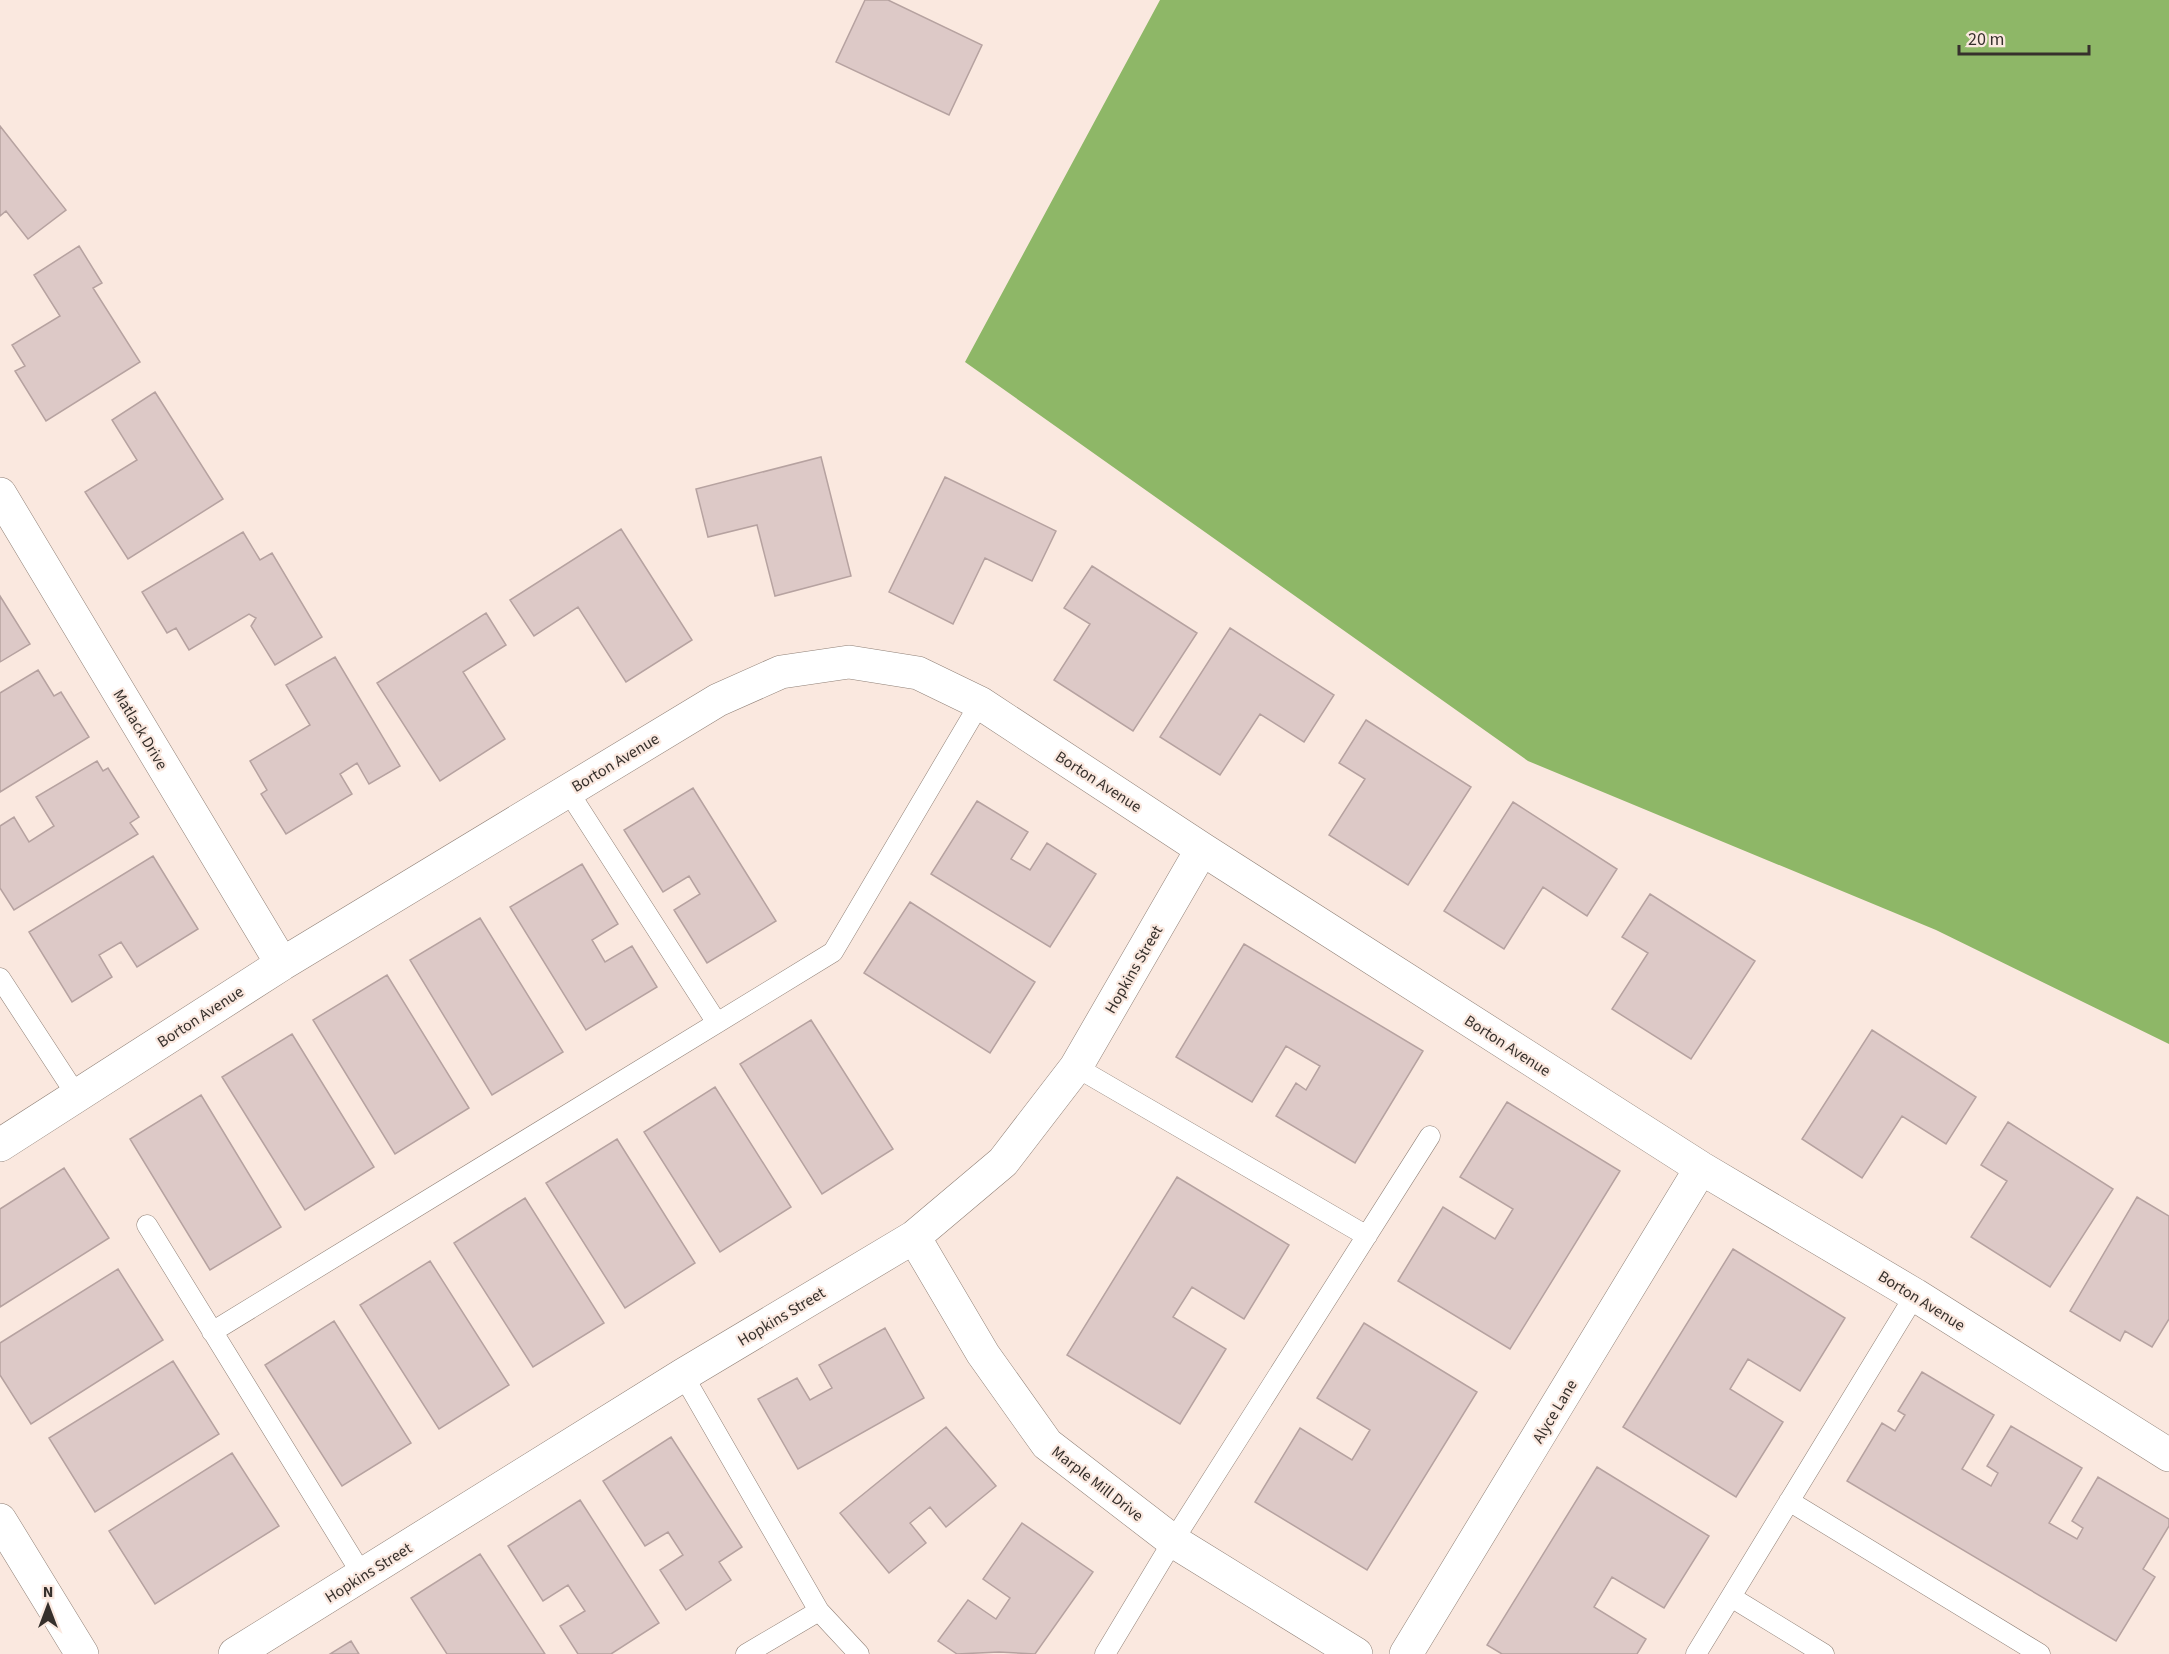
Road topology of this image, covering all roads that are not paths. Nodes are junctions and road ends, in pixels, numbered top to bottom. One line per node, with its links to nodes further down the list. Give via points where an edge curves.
1 (3, 504): 5 (street, Matlack Drive)
2 (980, 703): 3 (street, Borton Avenue, via 918,673 849,662 781,672 718,700); 4 (street, Borton Avenue); 7 (lane, via 833,952)
3 (568, 791): 5 (street, Borton Avenue); 7 (lane)
4 (1202, 849): 8 (street, Hopkins Street); 12 (street, Borton Avenue)
5 (282, 964): 9 (street, Borton Avenue)
6 (0, 978): 9 (lane)
7 (717, 1023): 17 (lane)
8 (1076, 1067): 14 (lane); 15 (street, Hopkins Street, via 1003,1162)
9 (77, 1096): 11 (street, Borton Avenue)
10 (1430, 1136): 14 (lane)
11 (0, 1144)
12 (1701, 1168): 16 (street, Borton Avenue); 32 (street, Alyce Lane)
13 (147, 1225): 17 (lane)
14 (1367, 1236): 22 (lane)
15 (914, 1237): 18 (street, Hopkins Street); 22 (street, Marple Mill Drive, via 983,1354 1047,1444)
16 (1915, 1294): 19 (street, Borton Avenue); 20 (lane)
17 (212, 1332): 23 (lane)
18 (683, 1375): 23 (street, Hopkins Street); 25 (lane)
19 (2169, 1455)
20 (1789, 1501): 24 (lane); 35 (lane)
21 (0, 1520): 26 (street)
22 (1173, 1541): 30 (lane); 31 (street, Marple Mill Drive)
23 (363, 1576): 27 (street, Hopkins Street)
24 (1731, 1597): 33 (lane); 34 (lane)
25 (819, 1611): 28 (lane); 29 (lane)
26 (82, 1654)
27 (235, 1654)
28 (746, 1654)
29 (859, 1654)
30 (1105, 1654)
31 (1356, 1654)
32 (1406, 1654)
33 (1696, 1654)
34 (1824, 1654)
35 (2040, 1654)

